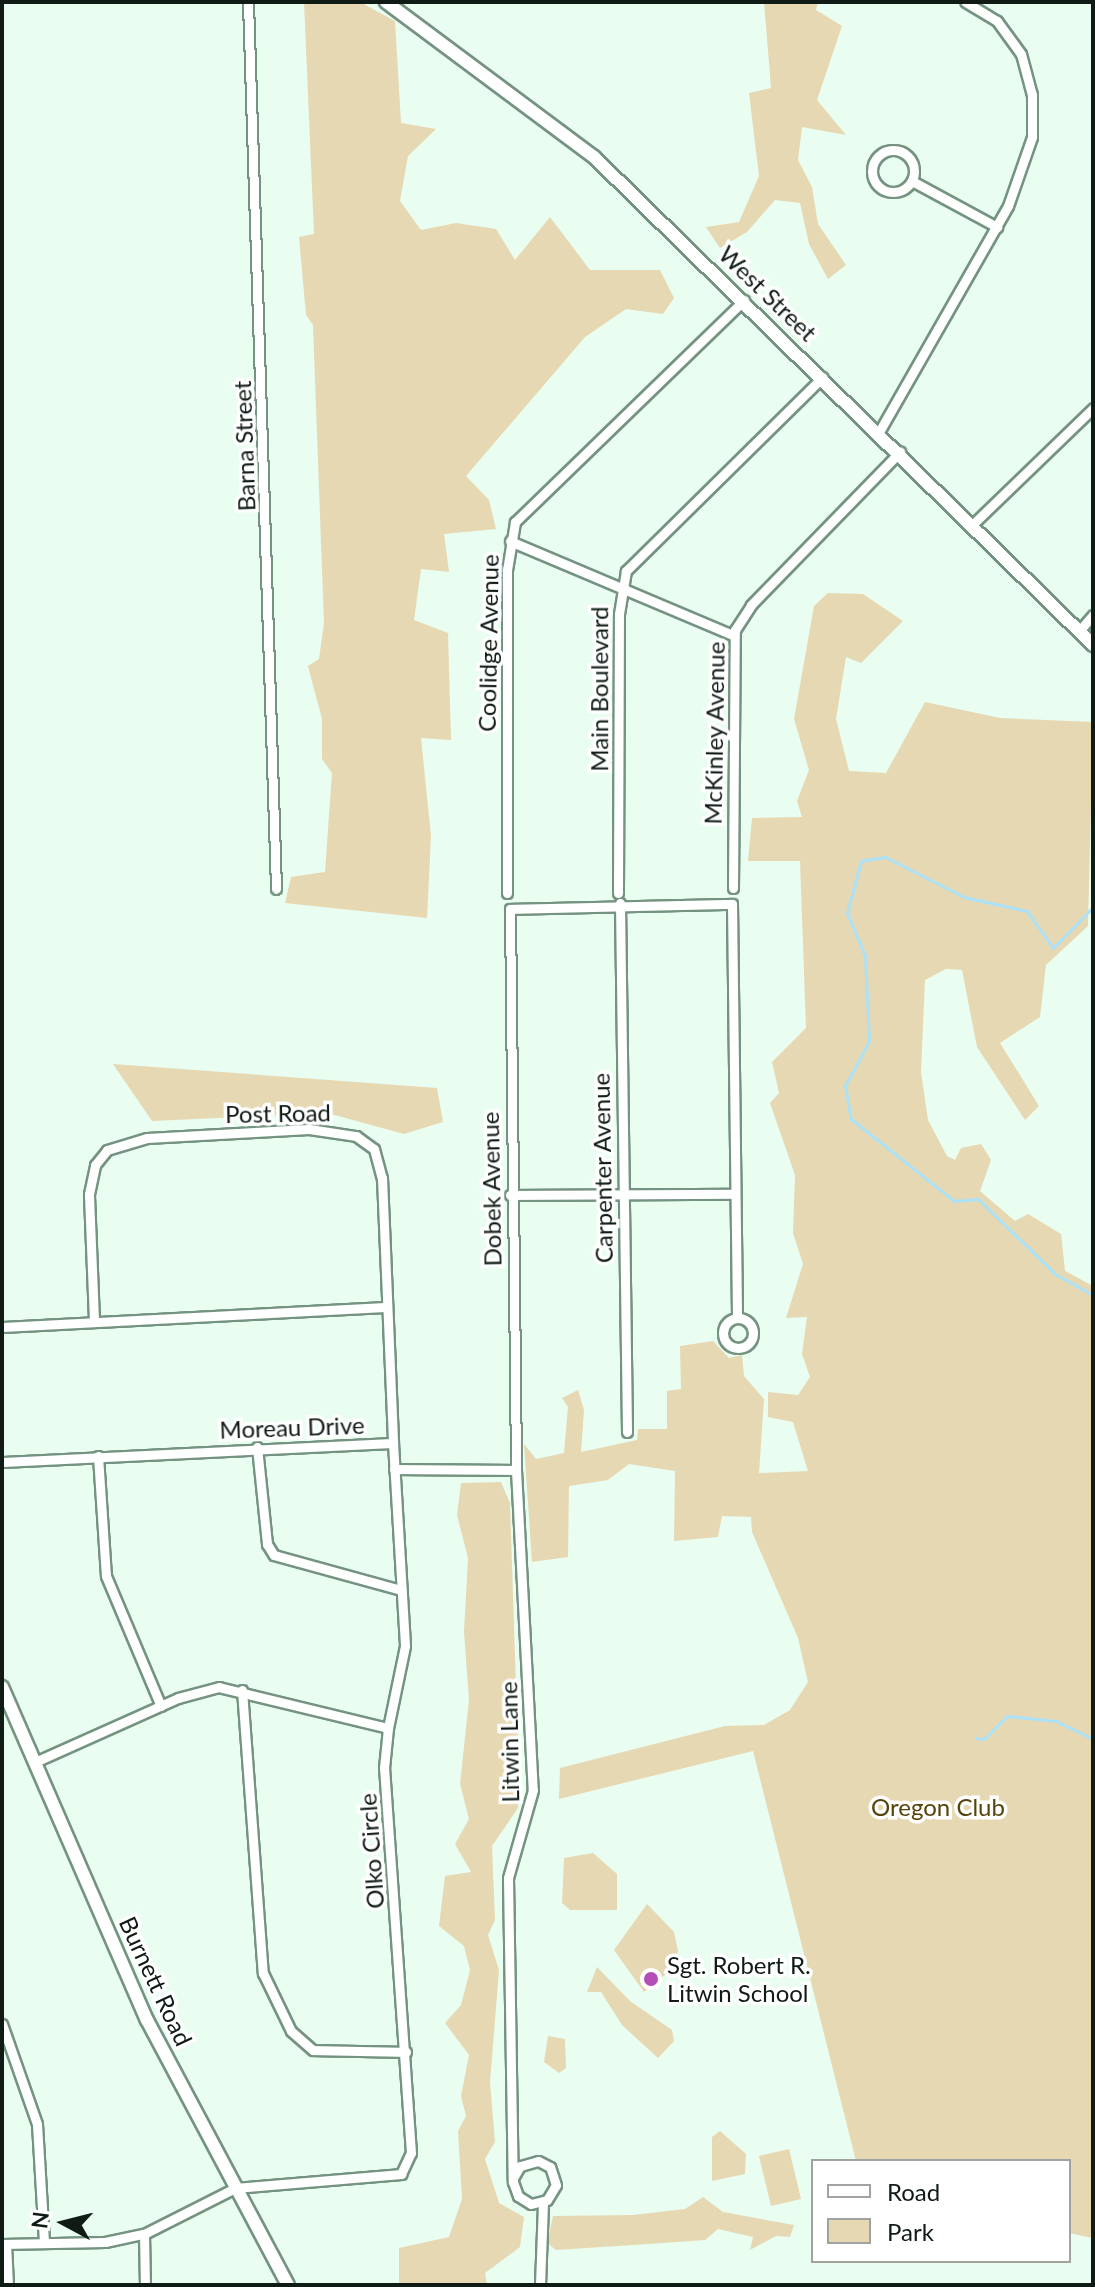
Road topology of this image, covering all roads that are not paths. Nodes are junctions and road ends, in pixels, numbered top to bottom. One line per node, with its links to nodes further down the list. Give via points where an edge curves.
1 (248, 2): 19 (street, Barna Street)
2 (386, 2): 6 (main road, West Street, via 594,157)
3 (965, 2): 5 (street, via 1011,36 1032,95 1027,159)
4 (912, 181): 4 (street, via 913,165 903,152 887,150 874,160 872,176 882,189 899,191); 5 (street)
5 (997, 227): 9 (street)
6 (744, 300): 7 (main road, West Street); 12 (street, Coolidge Avenue, via 521,514)
7 (823, 377): 9 (main road, West Street); 13 (street, Main Boulevard, via 635,558)
8 (1093, 408): 11 (street)
9 (879, 432): 10 (main road, West Street)
10 (900, 452): 11 (main road, West Street); 16 (street, McKinley Avenue, via 751,605)
11 (973, 524): 15 (main road, West Street)
12 (510, 541): 13 (street); 20 (street, Coolidge Avenue)
13 (620, 592): 16 (street); 21 (street, Main Boulevard)
14 (1093, 615): 15 (street)
15 (1079, 631): 17 (main road, West Street)
16 (733, 635): 18 (street, McKinley Avenue)
17 (1093, 645)
18 (733, 888)
19 (276, 889)
20 (507, 893)
21 (619, 898): 22 (street, via 732,904); 23 (street, Dobek Avenue, via 510,909); 24 (street, Carpenter Avenue)
22 (735, 1194): 24 (street); 26 (street)
23 (510, 1195): 24 (street); 35 (street, Dobek Avenue)
24 (622, 1195): 29 (street, Carpenter Avenue)
25 (385, 1307): 27 (street); 27 (street, Post Road, via 382,1178 374,1149 350,1134 289,1130 128,1140 102,1155 89,1194); 30 (street, Post Road)
26 (737, 1317)
27 (94, 1320): 28 (street)
28 (2, 1327)
29 (627, 1432)
30 (393, 1443): 31 (street, Moreau Drive); 34 (street, Moreau Drive)
31 (257, 1447): 32 (street, Moreau Drive); 36 (street, via 267,1544 274,1555)
32 (98, 1456): 33 (street, Moreau Drive); 39 (street, via 106,1576)
33 (2, 1462)
34 (394, 1469): 35 (street); 36 (street, Moreau Drive)
35 (516, 1470): 44 (street, Litwin Lane, via 533,1795 508,1878)
36 (401, 1590): 40 (street, Moreau Drive, via 405,1646)
37 (2, 1687): 41 (main road, Burnett Road)
38 (242, 1690): 39 (street, via 219,1687); 40 (street); 43 (street, via 263,1973 291,2031 313,2050)
39 (161, 1706): 41 (street)
40 (388, 1728): 43 (street, Olko Circle, via 384,1768)
41 (35, 1762): 45 (main road, Burnett Road, via 147,2020)
42 (2, 2024): 48 (street, via 37,2124)
43 (406, 2052): 45 (street, Olko Circle, via 411,2153 401,2174)
44 (513, 2178): 46 (street, via 521,2199); 46 (street, via 529,2161 550,2167 556,2185)
45 (235, 2188): 47 (street); 52 (main road, Burnett Road)
46 (543, 2203): 53 (street)
47 (144, 2234): 48 (street); 51 (street)
48 (44, 2243): 49 (street)
49 (4, 2244): 50 (street)
50 (8, 2285)
51 (145, 2285)
52 (288, 2285)
53 (540, 2285)

